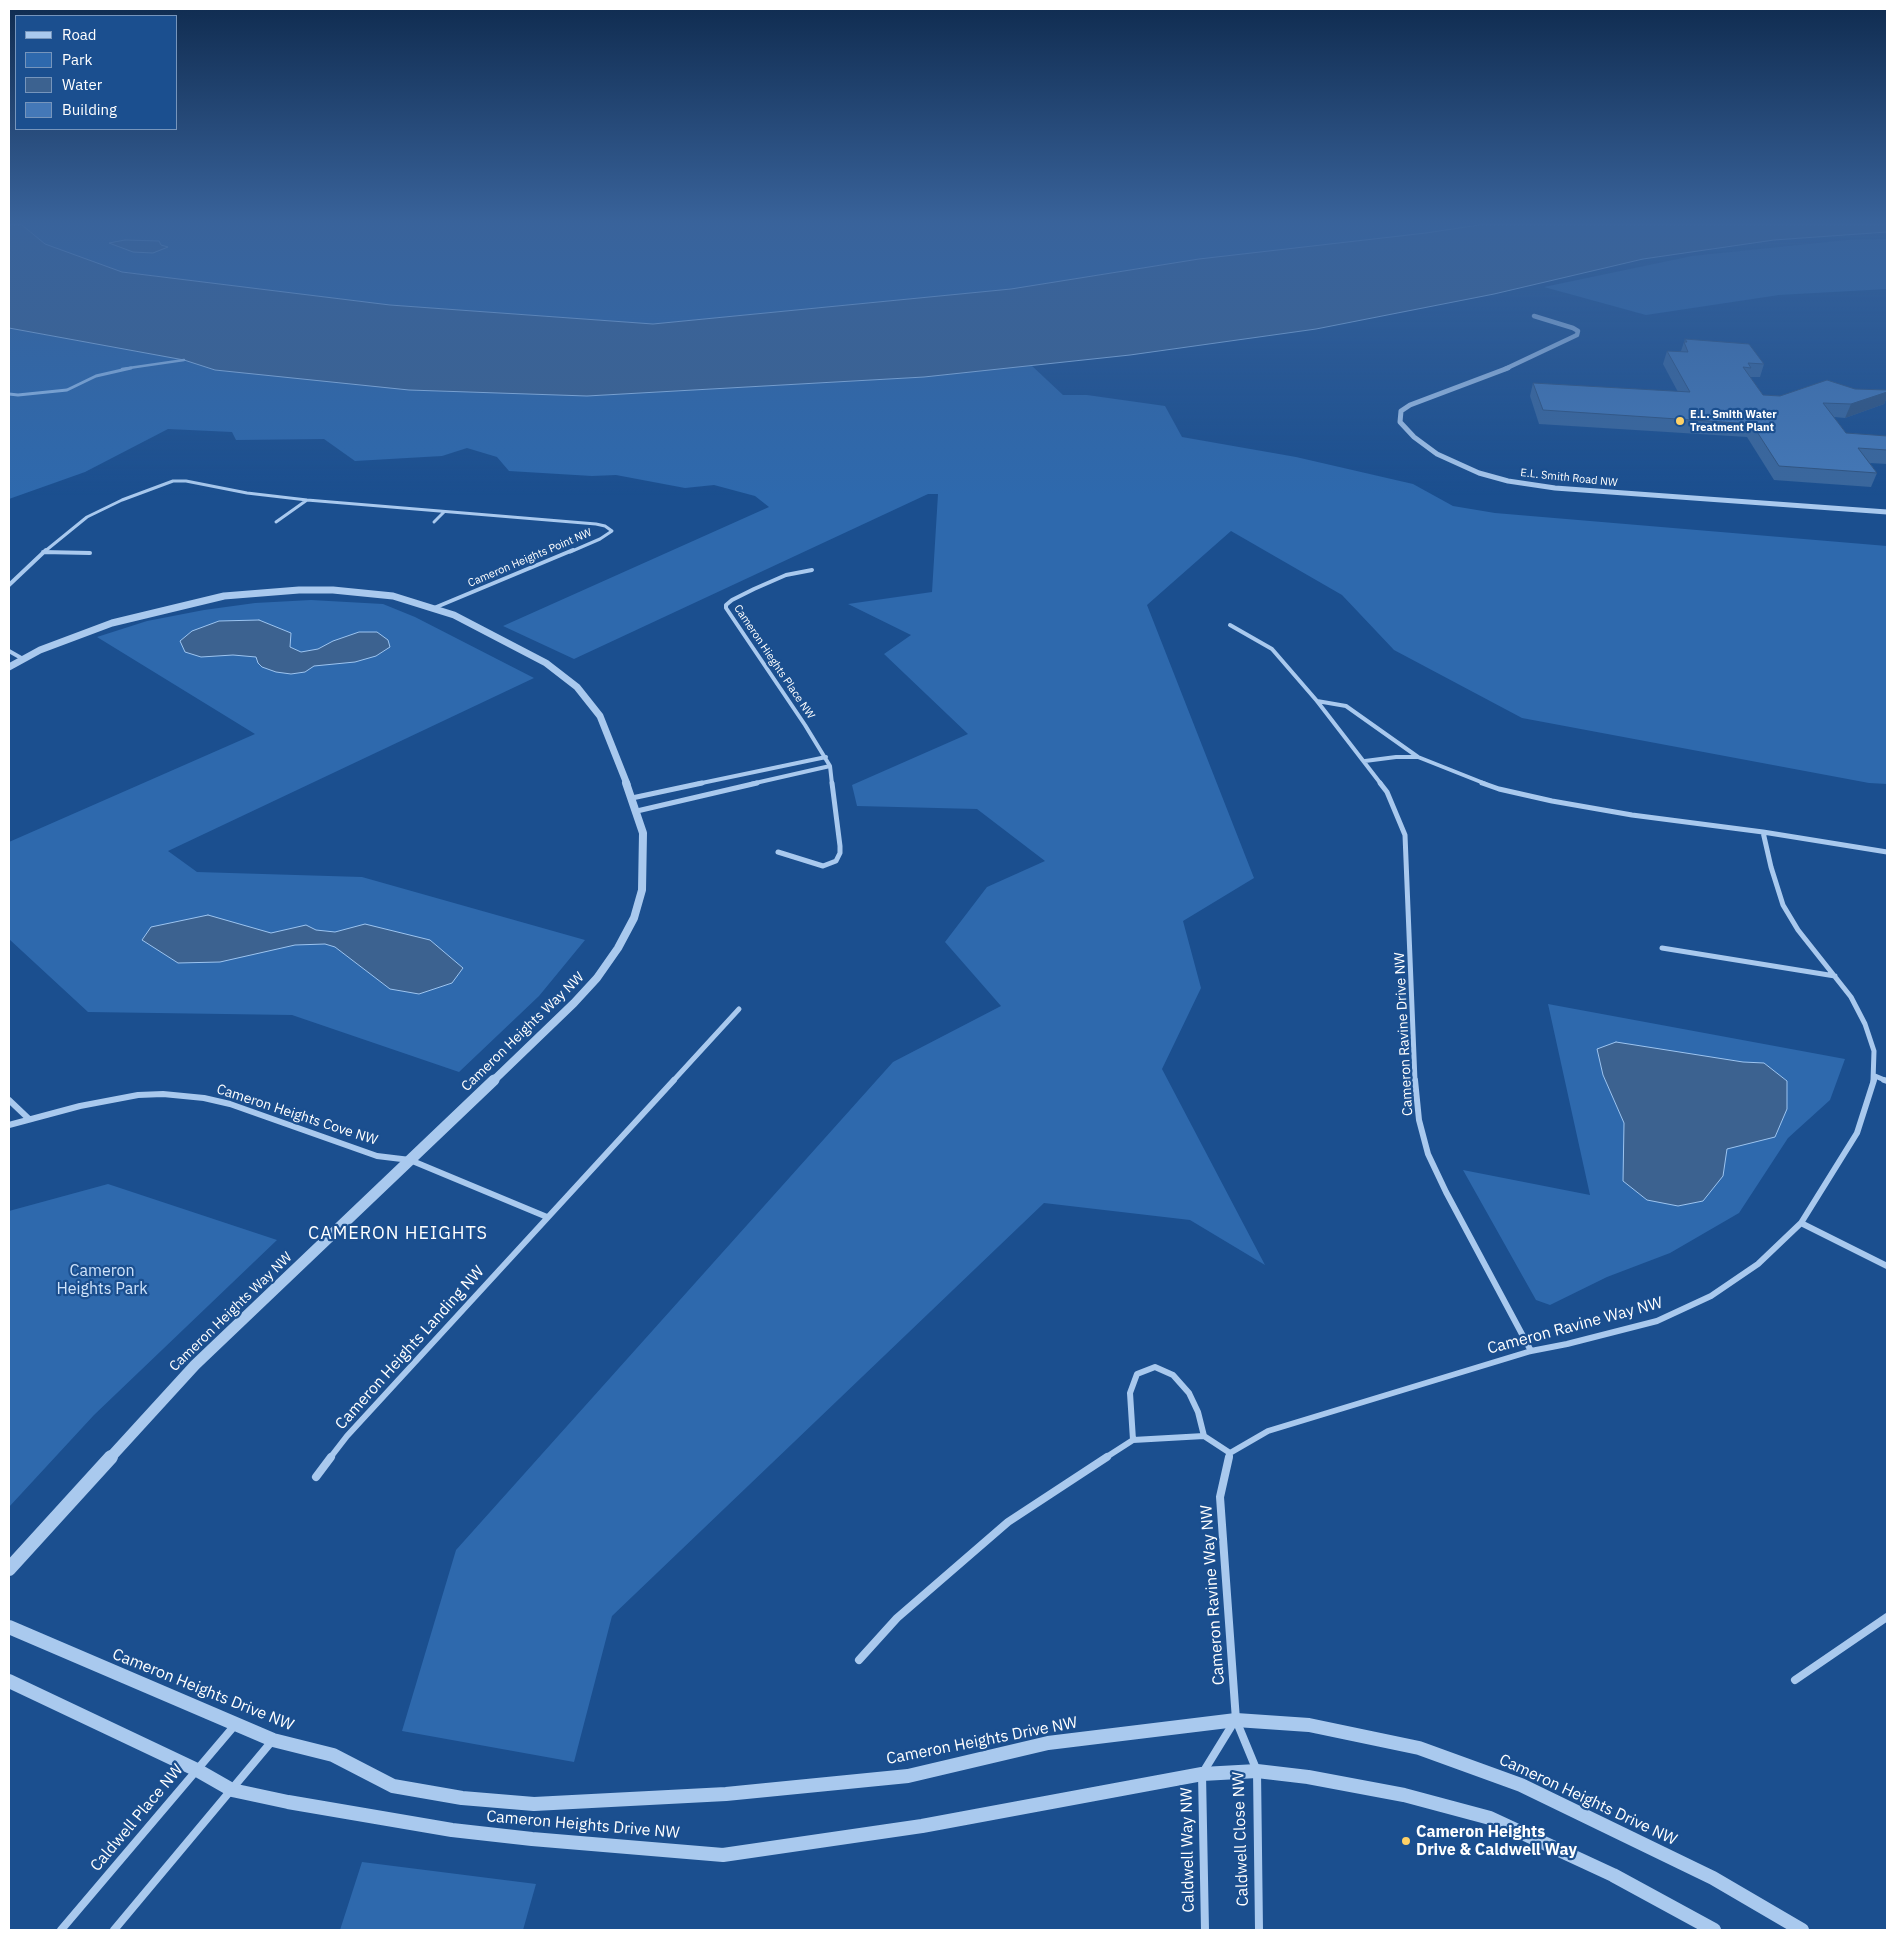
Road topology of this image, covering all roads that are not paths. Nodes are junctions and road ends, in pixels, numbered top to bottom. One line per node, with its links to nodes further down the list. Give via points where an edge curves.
1 (1534, 316): 4 (street, E.L. Smith Road NW, via 1574,328 1577,334 1505,369 1410,405 1401,412 1400,422 1437,454 1479,473 1508,481 1555,488)
2 (307, 500): 3 (street, Cameron Heights Point NW); 5 (street); 7 (street, Cameron Heights Point NW, via 173,481 87,517)
3 (444, 512): 6 (street); 11 (street, Cameron Heights Point NW, via 596,524 612,531 600,539)
4 (1887, 512)
5 (276, 522)
6 (434, 522)
7 (43, 552): 8 (street); 10 (street, Cameron Heights Point NW)
8 (90, 553)
9 (812, 570): 17 (street, Cameron Hieghts Place NW, via 792,573 762,586 732,600 726,608)
10 (9, 585)
11 (434, 608): 14 (street, Cameron Heights Way NW, via 392,596 333,590 224,596 112,623); 21 (street, Cameron Heights Way NW, via 454,615 546,663 578,687 600,716)
12 (1230, 625): 16 (street, Cameron Ravine Drive NW, via 1272,649)
13 (9, 652): 14 (street)
14 (23, 659): 15 (street, Cameron Heights Way NW)
15 (9, 667)
16 (1317, 701): 18 (street, via 1346,706); 19 (street, Cameron Ravine Drive NW)
17 (826, 757): 20 (street, Cameron Hieghts Place NW); 21 (street)
18 (1418, 757): 19 (street); 23 (street, via 1476,781 1552,801)
19 (1364, 761): 38 (street, Cameron Ravine Drive NW, via 1387,792 1405,835 1415,1080 1419,1120 1428,1154)
20 (830, 766): 22 (street); 24 (street, Cameron Hieghts Place NW, via 840,846 836,860 823,866)
21 (632, 798): 22 (street, Cameron Heights Way NW)
22 (637, 811): 34 (street, Cameron Heights Way NW, via 644,833 644,880 634,918 618,948 574,1003)
23 (1763, 832): 25 (street); 27 (street, Cameron Ravine Way NW, via 1783,905 1798,930)
24 (778, 852)
25 (1887, 852)
26 (1662, 948): 27 (street)
27 (1836, 976): 29 (street, Cameron Ravine Way NW, via 1865,1024 1874,1051)
28 (739, 1009): 35 (street, Cameron Heights Landing NW)
29 (1875, 1076): 30 (street); 36 (street, Cameron Ravine Way NW, via 1857,1133)
30 (1887, 1081)
31 (9, 1100): 32 (street)
32 (29, 1119): 33 (street, Cameron Heights Cove NW); 34 (street, Cameron Heights Cove NW, via 121,1098 183,1095 230,1104 377,1156)
33 (9, 1124)
34 (410, 1160): 35 (street); 43 (street, Cameron Heights Way NW, via 195,1365)
35 (547, 1217): 42 (street, Cameron Heights Landing NW, via 347,1436)
36 (1801, 1223): 37 (street); 38 (street, Cameron Ravine Way NW, via 1758,1264 1704,1299 1657,1321)
37 (1887, 1266)
38 (1531, 1350): 41 (street, Cameron Ravine Way NW, via 1268,1431)
39 (1204, 1436): 40 (street); 40 (street, via 1189,1393 1173,1375 1155,1367 1137,1374 1130,1393); 41 (street)
40 (1132, 1440): 46 (street, via 1008,1522 897,1618)
41 (1230, 1453): 49 (street, Cameron Ravine Way NW, via 1220,1497)
42 (316, 1477)
43 (9, 1569)
44 (1887, 1617): 47 (street)
45 (9, 1627): 50 (street, Cameron Heights Drive NW)
46 (859, 1660)
47 (1795, 1680)
48 (9, 1681): 52 (street, Cameron Heights Drive NW)
49 (1236, 1720): 51 (street, Cameron Heights Drive NW, via 1048,1743 908,1776 726,1794 534,1804 462,1798 393,1786 333,1755); 53 (street, Caldwell Close NW); 54 (street, Caldwell Way NW); 61 (street, Cameron Heights Drive NW, via 1309,1725 1419,1748 1521,1785 1714,1878)
50 (235, 1725): 51 (street, Cameron Heights Drive NW); 52 (street, Caldwell Place NW)
51 (273, 1740): 55 (street)
52 (197, 1770): 55 (street, Cameron Heights Drive NW); 56 (street, Caldwell Place NW)
53 (1257, 1771): 54 (street, Cameron Heights Drive NW); 59 (street, Caldwell Close NW); 60 (street, Cameron Heights Drive NW, via 1308,1777 1404,1796 1490,1818 1613,1875)
54 (1202, 1774): 55 (street, Cameron Heights Drive NW, via 922,1826 723,1855 452,1830); 58 (street, Caldwell Way NW)
55 (232, 1790): 57 (street)
56 (61, 1930)
57 (114, 1930)
58 (1205, 1930)
59 (1260, 1930)
60 (1714, 1930)
61 (1802, 1930)

